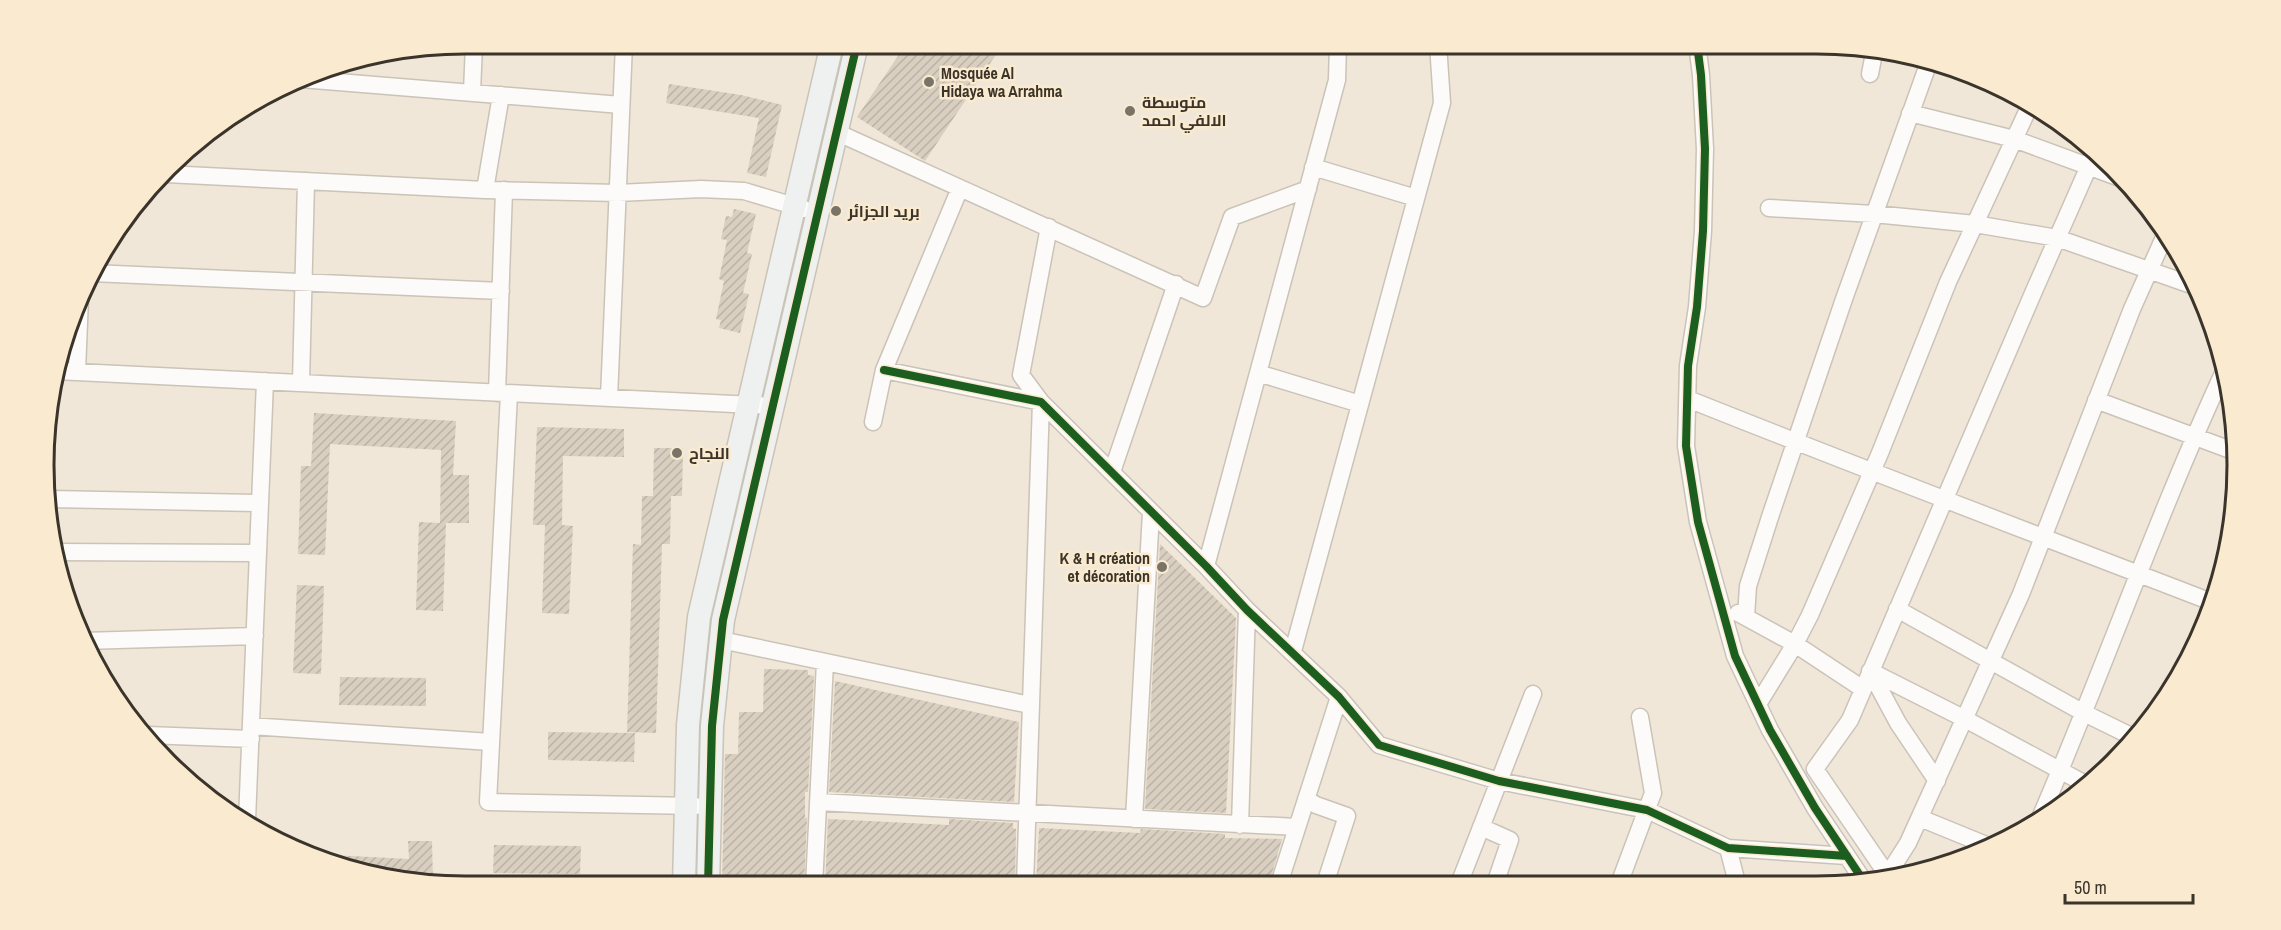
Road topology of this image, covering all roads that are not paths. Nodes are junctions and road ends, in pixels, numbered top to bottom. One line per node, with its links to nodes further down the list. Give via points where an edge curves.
1 (474, 54): 12 (street)
2 (624, 54): 14 (street)
3 (830, 54): 31 (street)
4 (855, 54): 17 (street)
5 (1338, 54): 20 (street, via 1337,80)
6 (1439, 54): 30 (street, via 1442,103)
7 (1698, 54): 55 (street, via 1705,148)
8 (1873, 58): 10 (street)
9 (1926, 69): 16 (street)
10 (1870, 74)
11 (321, 80): 12 (street)
12 (472, 92): 13 (street)
13 (501, 95): 14 (street); 27 (street)
14 (621, 105): 29 (street)
15 (2027, 112): 18 (street)
16 (1910, 113): 18 (street); 34 (street)
17 (836, 132): 25 (street); 33 (street)
18 (2014, 139): 21 (street); 35 (street)
19 (2092, 160): 21 (street)
20 (1313, 166): 26 (street); 30 (street)
21 (2089, 167): 22 (street); 37 (street)
22 (2106, 173)
23 (174, 174): 24 (street)
24 (306, 181): 27 (street); 41 (street)
25 (960, 188): 36 (street); 46 (street)
26 (1308, 189): 43 (street, via 1232,218 1203,298); 49 (street)
27 (485, 190): 28 (street)
28 (504, 190): 29 (street); 44 (street)
29 (618, 193): 31 (street, via 744,191); 54 (street)
30 (1416, 198): 58 (street)
31 (794, 206): 33 (street); 59 (street)
32 (1769, 208): 34 (street)
33 (817, 213): 60 (street)
34 (1874, 214): 35 (street); 63 (street)
35 (1975, 225): 37 (street); 65 (street, via 1948,282)
36 (1049, 227): 43 (street); 57 (street, via 1021,375)
37 (2057, 238): 39 (street); 68 (street)
38 (2162, 243): 39 (street)
39 (2149, 270): 42 (street); 56 (street)
40 (101, 273): 41 (street)
41 (302, 282): 44 (street); 51 (street)
42 (2185, 283)
43 (1176, 284): 66 (street)
44 (501, 291): 53 (street)
45 (79, 325): 48 (street)
46 (884, 370): 57 (street); 61 (street)
47 (65, 371): 48 (street)
48 (77, 371): 50 (street)
49 (1258, 374): 58 (street); 74 (street)
50 (265, 381): 51 (street); 69 (street)
51 (301, 383): 53 (street)
52 (2219, 384): 62 (street)
53 (503, 393): 54 (street); 100 (street)
54 (609, 398): 59 (street)
55 (1688, 399): 63 (street); 77 (street, via 1686,446 1698,522)
56 (2096, 400): 62 (street); 71 (street)
57 (1041, 402): 66 (street); 93 (street)
58 (1360, 404): 85 (street)
59 (747, 405): 60 (street); 108 (street, via 699,617 688,725)
60 (772, 406): 82 (street)
61 (873, 422)
62 (2196, 437): 64 (street); 75 (street)
63 (1796, 442): 65 (street); 80 (street, via 1748,586)
64 (2226, 448)
65 (1873, 470): 68 (street); 84 (street)
66 (1112, 472): 70 (street)
67 (56, 499): 69 (street)
68 (1944, 501): 71 (street); 78 (street)
69 (260, 503): 73 (street)
70 (1151, 512): 74 (street); 114 (street)
71 (2043, 537): 75 (street); 86 (street)
72 (64, 552): 73 (street)
73 (258, 553): 81 (street)
74 (1206, 566): 79 (street)
75 (2139, 574): 76 (street); 94 (street)
76 (2204, 599)
77 (1719, 603): 80 (street); 92 (street, via 1735,656)
78 (1897, 609): 86 (street); 88 (street)
79 (1247, 610): 85 (street); 115 (street)
80 (1746, 617): 84 (street)
81 (255, 636): 83 (street); 97 (street)
82 (721, 640): 87 (street); 107 (street, via 712,726)
83 (93, 641)
84 (1794, 644): 89 (street); 92 (street)
85 (1293, 651): 91 (street)
86 (1991, 661): 94 (street); 96 (street)
87 (825, 662): 93 (street); 106 (street)
88 (1870, 671): 89 (street); 96 (street); 103 (street, via 1898,723)
89 (1863, 689): 122 (street, via 1850,720 1815,769)
90 (1533, 694): 102 (street)
91 (1339, 697): 102 (street, via 1379,745); 105 (street)
92 (1758, 704): 120 (street, via 1815,808)
93 (1030, 705): 111 (street)
94 (2084, 713): 98 (street); 101 (street)
95 (1640, 717): 110 (street, via 1653,794)
96 (1965, 719): 101 (street); 103 (street)
97 (251, 732): 99 (street); 100 (street); 112 (street)
98 (2127, 734)
99 (155, 735)
100 (491, 742): 108 (street, via 488,802)
101 (2060, 771): 104 (street); 109 (street)
102 (1499, 781): 110 (street); 117 (street)
103 (1937, 781): 113 (street)
104 (2079, 781)
105 (1306, 799): 116 (street); 129 (street, via 1347,816)
106 (818, 802): 111 (street); 126 (street)
107 (710, 804): 108 (street); 125 (street)
108 (686, 806): 124 (street)
109 (2045, 806)
110 (1647, 810): 119 (street); 132 (street)
111 (1027, 813): 114 (street); 127 (street)
112 (247, 814)
113 (1920, 818): 118 (street); 121 (street)
114 (1134, 819): 115 (street)
115 (1240, 825): 116 (street)
116 (1297, 827): 128 (street)
117 (1481, 827): 130 (street); 131 (street, via 1510,840)
118 (1979, 842)
119 (1728, 848): 120 (street); 133 (street)
120 (1847, 856): 123 (street)
121 (1892, 869)
122 (1882, 870)
123 (1859, 873)
124 (684, 876)
125 (708, 876)
126 (814, 876)
127 (1025, 876)
128 (1282, 876)
129 (1328, 876)
130 (1462, 876)
131 (1498, 876)
132 (1622, 876)
133 (1735, 876)

